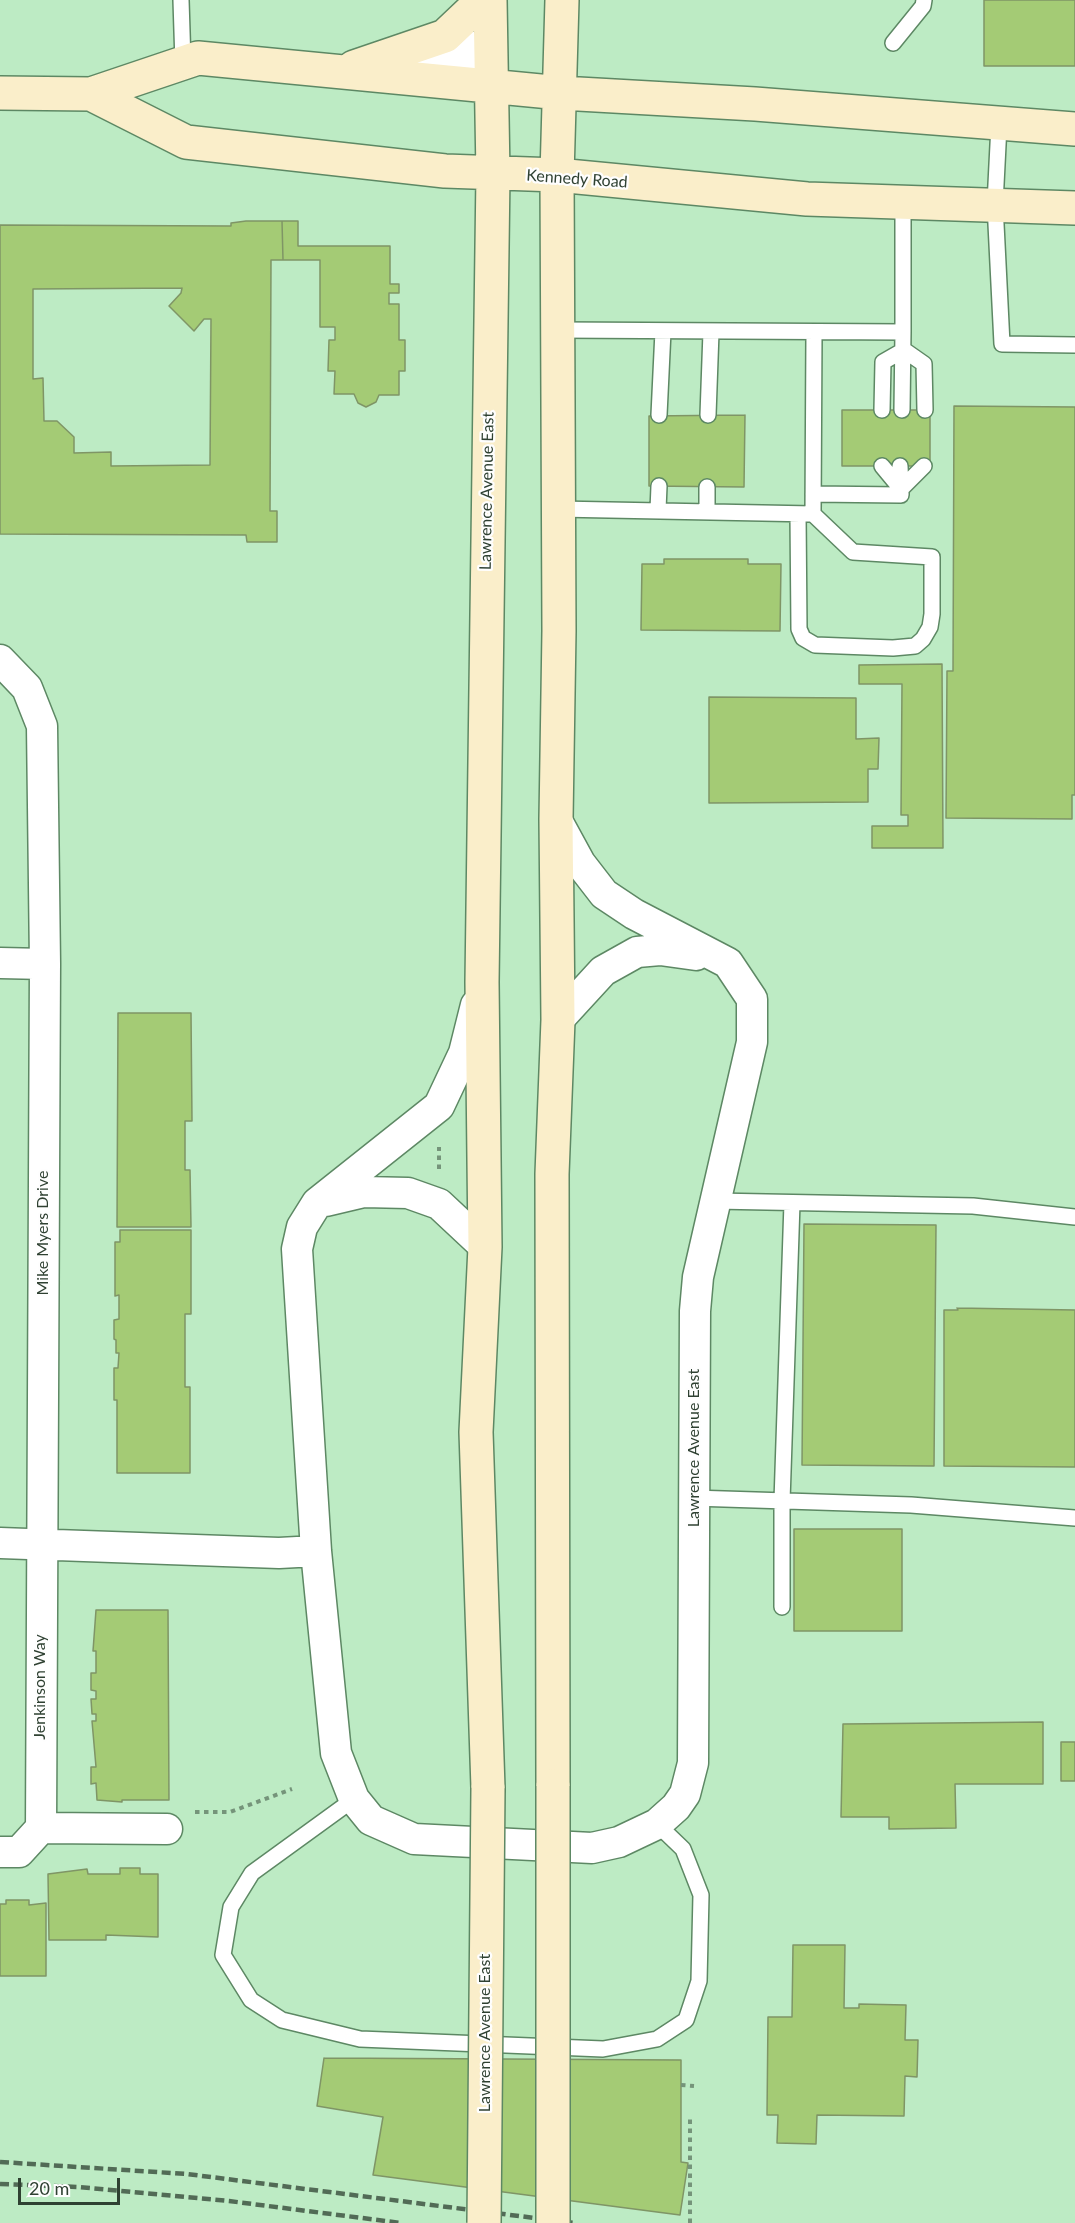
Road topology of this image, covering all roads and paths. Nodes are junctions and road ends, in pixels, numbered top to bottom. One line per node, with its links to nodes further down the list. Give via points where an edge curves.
1 (181, 0): 7 (lane)
2 (483, 0): 8 (main road, via 445,36)
3 (490, 0): 9 (main road, Lawrence Avenue East)
4 (562, 0): 11 (main road, Lawrence Avenue East)
5 (924, 0): 6 (lane)
6 (893, 43)
7 (183, 63): 8 (main road, Kennedy Road, via 198,58); 12 (main road, Kennedy Road)
8 (343, 70): 9 (main road, Kennedy Road)
9 (492, 84): 11 (main road, Kennedy Road); 15 (main road, Lawrence Avenue East)
10 (0, 93): 12 (main road, Kennedy Road)
11 (561, 93): 13 (main road, Kennedy Road, via 755,104); 16 (main road, Lawrence Avenue East)
12 (91, 94): 15 (main road, Kennedy Road, via 186,142)
13 (999, 125): 14 (main road, Kennedy Road); 18 (lane)
14 (1075, 129)
15 (493, 174): 16 (main road, Kennedy Road); 48 (main road, Lawrence Avenue East)
16 (557, 176): 17 (main road, Kennedy Road, via 807,199); 20 (main road, Lawrence Avenue East)
17 (903, 201): 18 (main road, Kennedy Road); 23 (lane)
18 (996, 204): 19 (main road, Kennedy Road); 25 (lane, via 1002,344)
19 (1075, 208)
20 (558, 330): 21 (lane); 39 (main road, Lawrence Avenue East)
21 (663, 331): 22 (lane); 31 (lane)
22 (711, 332): 24 (lane); 30 (lane)
23 (903, 332): 24 (lane); 26 (lane)
24 (814, 333): 38 (lane)
25 (1075, 345)
26 (904, 350): 27 (lane, via 883,362); 28 (lane); 29 (lane, via 924,364)
27 (882, 410)
28 (902, 410)
29 (925, 410)
30 (708, 415)
31 (659, 416)
32 (882, 466): 37 (lane)
33 (900, 466): 37 (lane)
34 (924, 466): 37 (lane)
35 (659, 486): 40 (lane)
36 (707, 487): 41 (lane)
37 (901, 489): 38 (lane, via 901,495)
38 (813, 494): 42 (lane)
39 (558, 509): 40 (lane); 44 (main road, Lawrence Avenue East)
40 (658, 510): 41 (lane)
41 (707, 511): 42 (lane)
42 (805, 514): 42 (lane, via 799,629 803,638 815,645 893,648 915,646 923,639 930,627 932,557 853,552)
43 (0, 660): 47 (street, Mike Myers Drive, via 27,688 42,726)
44 (556, 819): 46 (street, Lawrence Avenue East, via 580,863 604,894); 49 (main road, Lawrence Avenue East)
45 (0, 963): 47 (street)
46 (728, 963): 49 (street, via 681,951 637,952 603,971); 52 (street, Lawrence Avenue East, via 752,999 752,1042)
47 (45, 964): 61 (street, Mike Myers Drive)
48 (482, 982): 53 (street, Lawrence Avenue East, via 464,1053 439,1106); 56 (main road, Lawrence Avenue East)
49 (558, 1020): 73 (main road, Lawrence Avenue East, bridge, via 552,1174)
50 (439, 1140): 51 (path)
51 (439, 1172)
52 (715, 1202): 54 (lane); 57 (street, Lawrence Avenue East, via 698,1276 695,1311)
53 (317, 1203): 56 (street, via 364,1192 408,1193 439,1204); 62 (street, Lawrence Avenue East, via 302,1227 297,1249)
54 (792, 1203): 55 (lane, via 973,1206); 58 (lane)
55 (1075, 1217)
56 (485, 1247): 72 (main road, Lawrence Avenue East, bridge, via 476,1432 488,1788)
57 (693, 1498): 58 (lane); 65 (street, Lawrence Avenue East, via 693,1763 685,1794)
58 (782, 1501): 59 (lane, via 911,1505); 63 (lane)
59 (1075, 1518)
60 (0, 1543): 61 (street)
61 (41, 1545): 62 (street); 66 (street, Jenkinson Way)
62 (316, 1551): 64 (street, Lawrence Avenue East, via 336,1753)
63 (782, 1607)
64 (354, 1799): 65 (street, Lawrence Avenue East, via 372,1820 414,1839 592,1848 619,1842); 65 (lane, via 252,1873 231,1907 223,1955 251,2000 282,2020 360,2039 603,2049 657,2039 686,2020 699,1981 701,1895 683,1849)
65 (657, 1824)
66 (41, 1828): 67 (street); 68 (street, via 19,1852)
67 (167, 1829)
68 (0, 1852)
69 (681, 2085): 70 (path)
70 (694, 2086)
71 (690, 2117): 74 (path)
72 (484, 2223)
73 (553, 2223)
74 (690, 2223)

